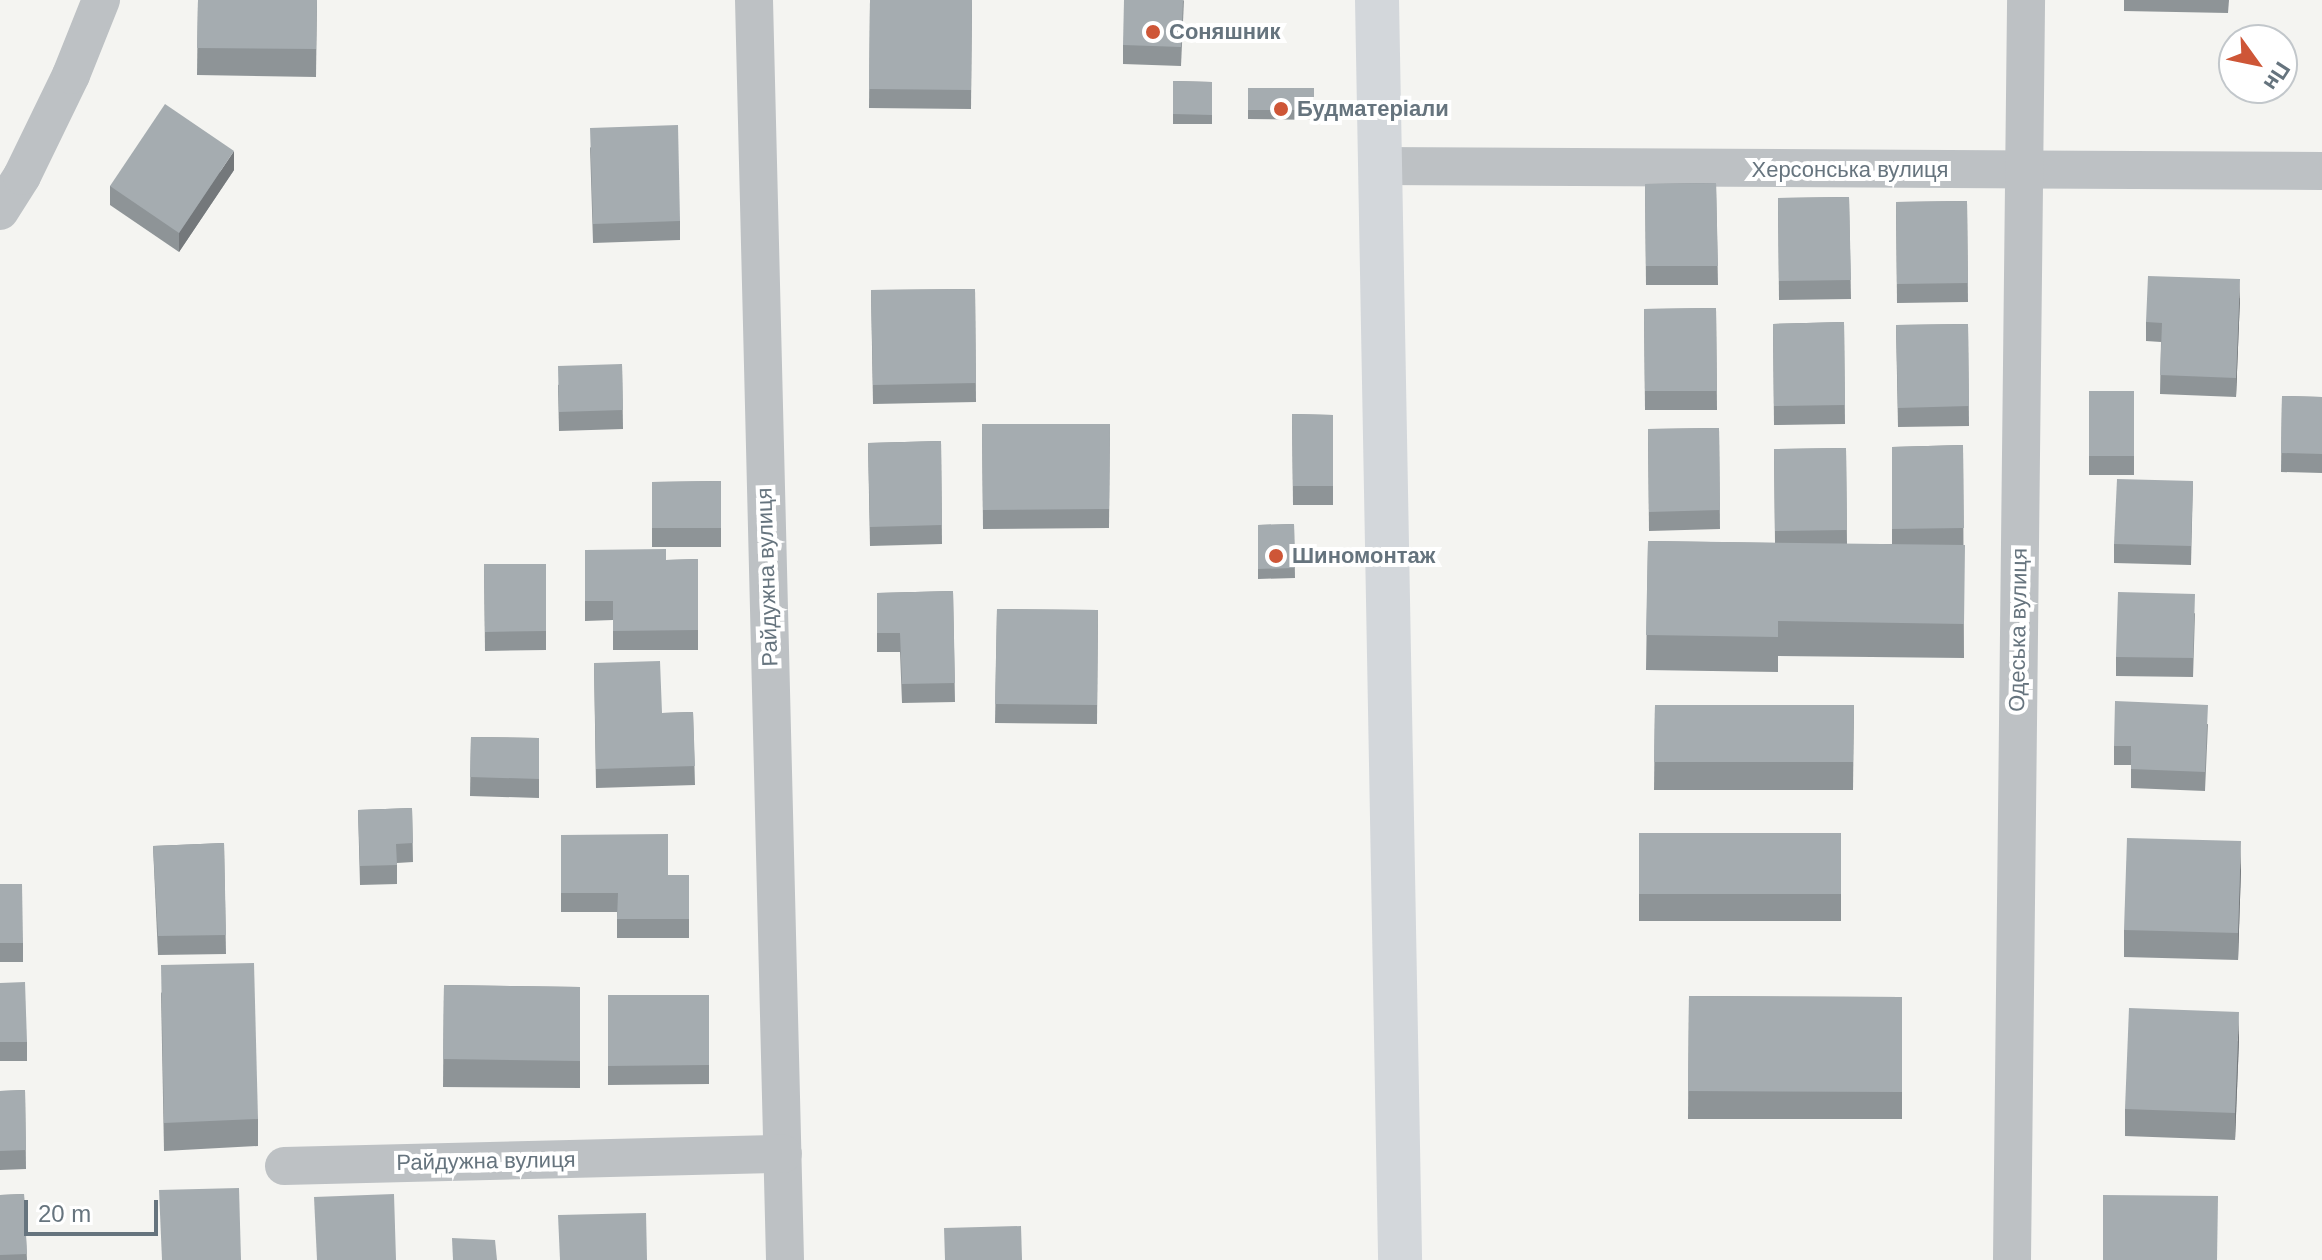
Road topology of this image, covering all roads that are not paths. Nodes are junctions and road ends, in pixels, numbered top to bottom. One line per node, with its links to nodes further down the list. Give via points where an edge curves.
1 (101, 0): 8 (street, via 71,75)
2 (754, 0): 9 (street, Райдужна вулиця)
3 (1377, 0): 5 (main road)
4 (2026, 0): 6 (street, Одеська вулиця)
5 (1379, 166): 6 (street, Херсонська вулиця); 12 (main road)
6 (2023, 171): 7 (street, Херсонська вулиця); 13 (street, Одеська вулиця)
7 (2322, 171)
8 (0, 211)
9 (783, 1154): 10 (street, Райдужна вулиця); 11 (street, Райдужна вулиця)
10 (284, 1166)
11 (785, 1260)
12 (1400, 1260)
13 (2012, 1260)

